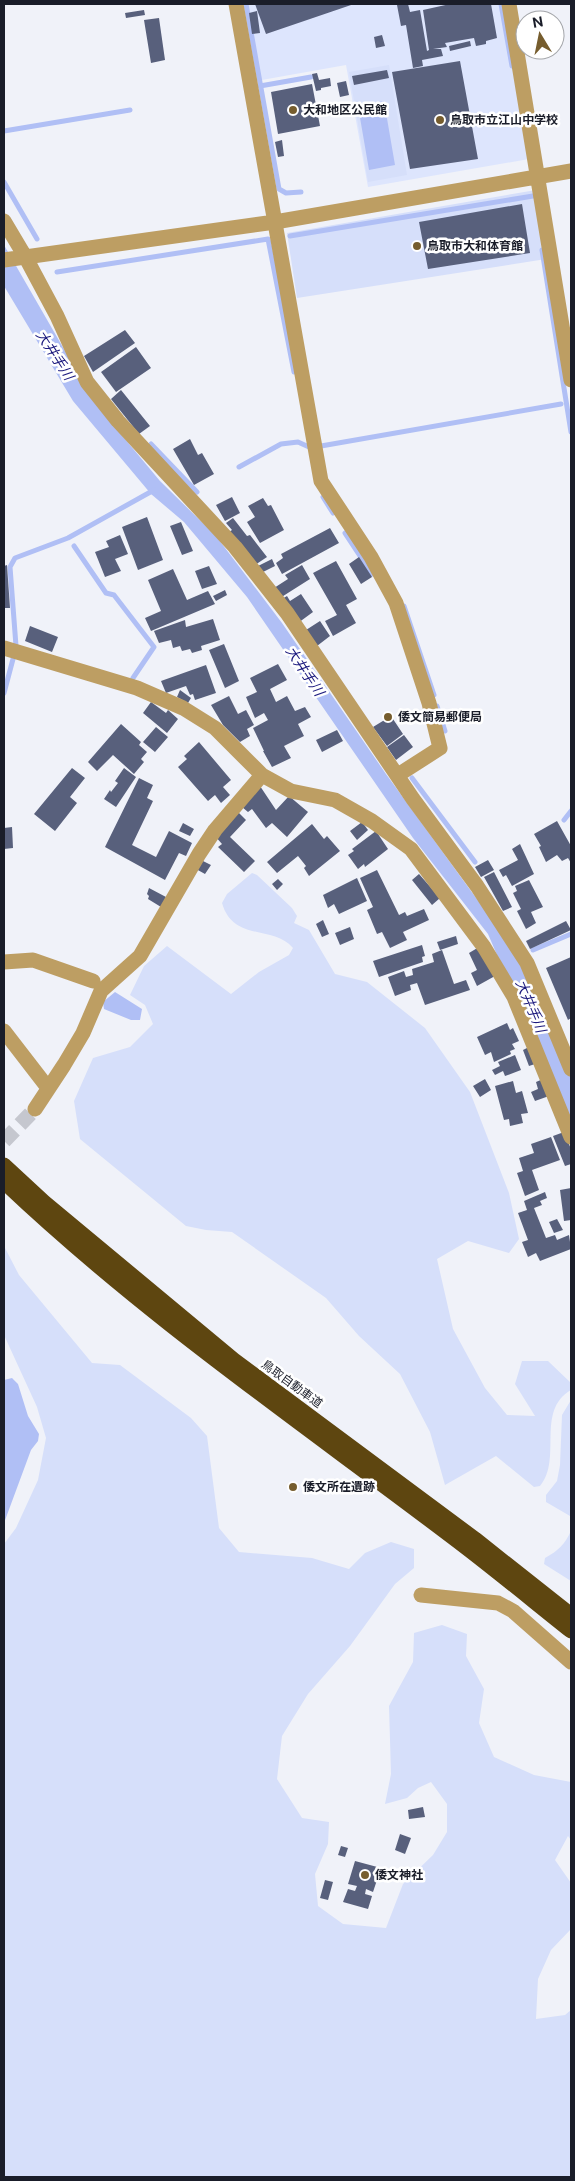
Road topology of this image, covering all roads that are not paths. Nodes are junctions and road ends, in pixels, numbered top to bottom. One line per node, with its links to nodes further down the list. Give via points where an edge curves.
1 (236, 4): 6 (street)
2 (509, 4): 4 (street)
3 (571, 171): 4 (street)
4 (537, 178): 6 (street); 9 (street)
5 (4, 222): 7 (street)
6 (275, 222): 7 (street); 12 (street, via 321,481 371,557 396,604 429,703 440,748)
7 (26, 258): 8 (street); 12 (street, via 87,382 118,421 235,548 287,613)
8 (4, 260)
9 (571, 380)
10 (4, 649): 11 (street, via 137,688 183,708 215,728)
11 (262, 774): 17 (street, via 215,830 140,956 101,991 83,1032); 19 (street, via 291,791 335,800 412,849 484,947 514,997)
12 (398, 775): 16 (street, via 527,963)
13 (4, 962): 14 (street, via 33,960)
14 (93, 981)
15 (4, 1031): 17 (street)
16 (571, 1069)
17 (48, 1088): 18 (street)
18 (35, 1109)
19 (571, 1137)
20 (4, 1165): 23 (highway, 鳥取自動車道, via 234,1360 475,1539)
21 (4, 1182): 24 (highway, via 171,1326 468,1549)
22 (421, 1595): 25 (street, via 498,1603 513,1611)
23 (571, 1615)
24 (571, 1631)
25 (571, 1662)

